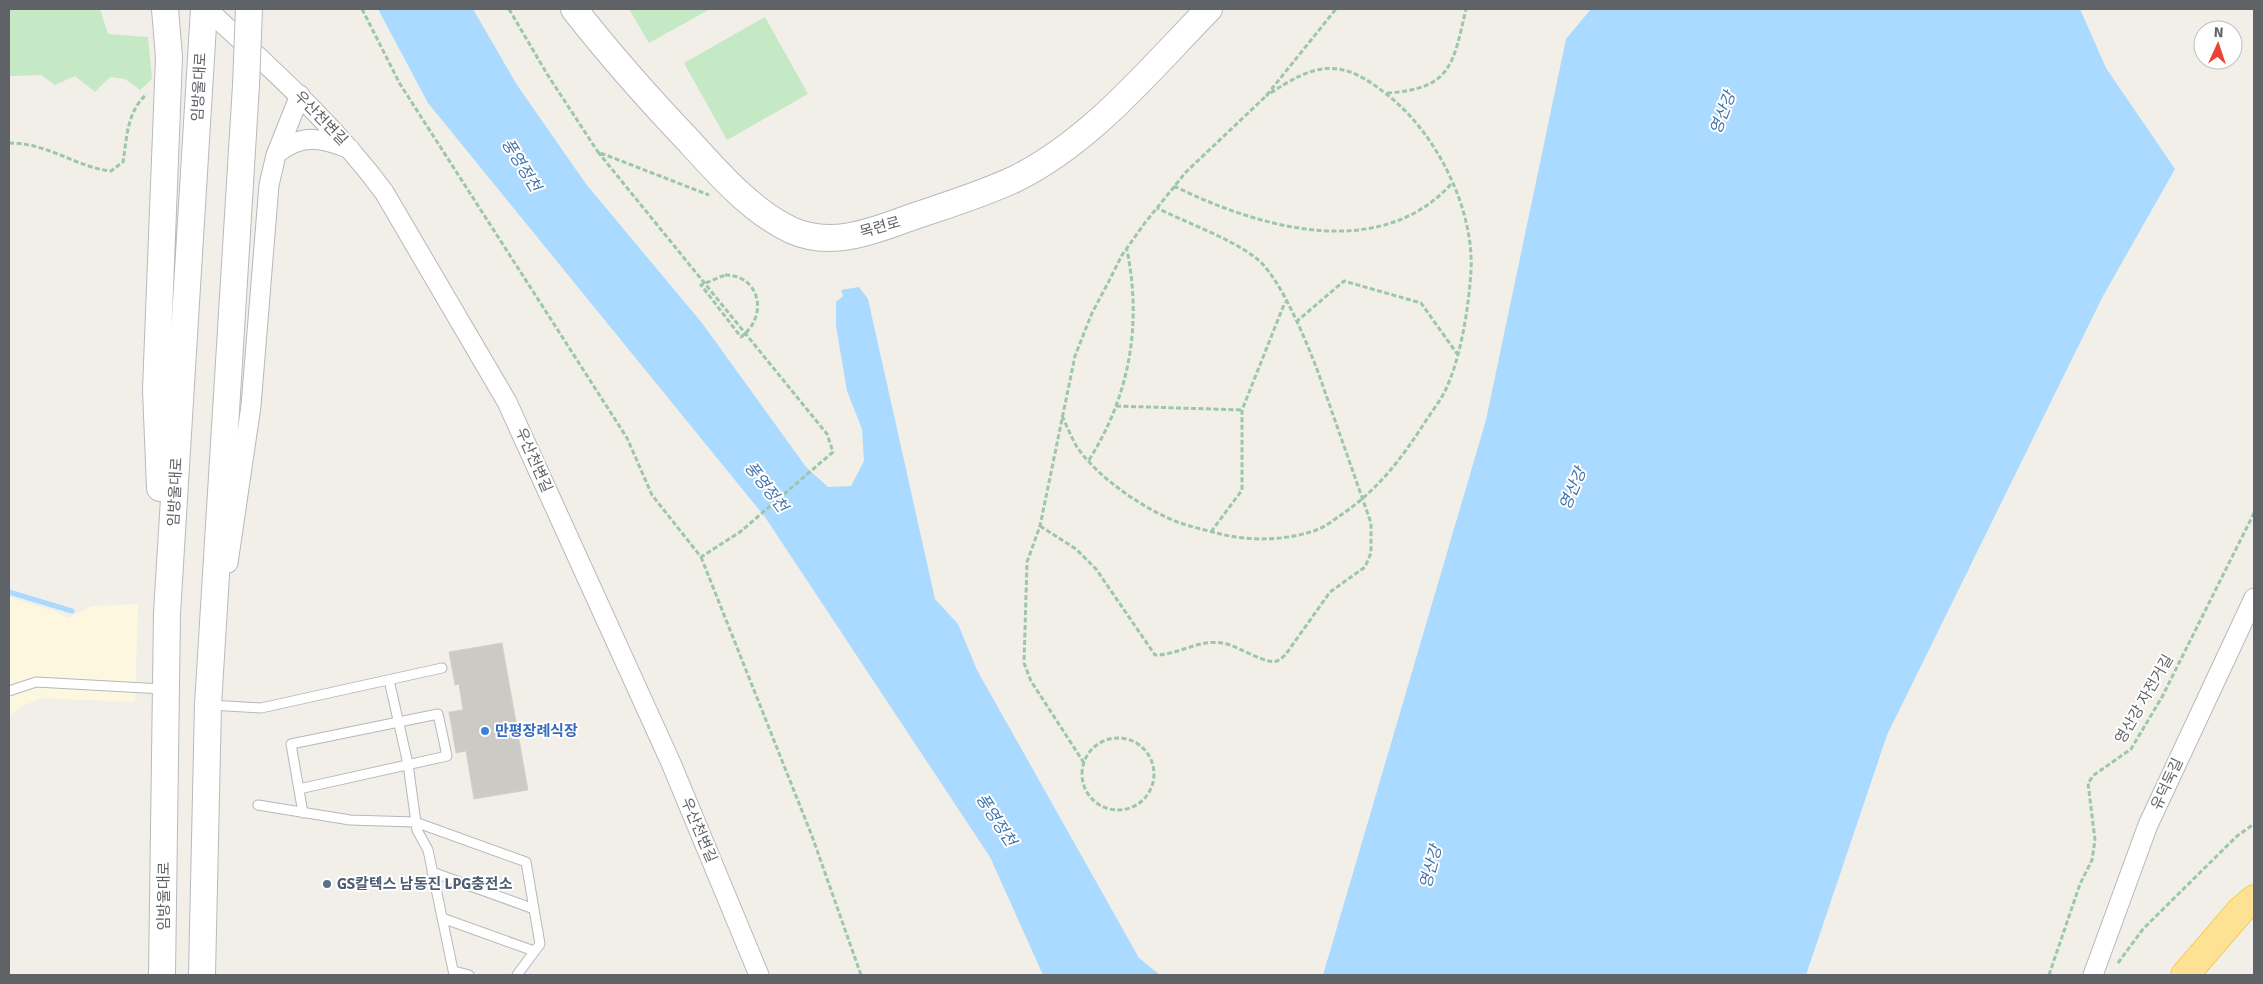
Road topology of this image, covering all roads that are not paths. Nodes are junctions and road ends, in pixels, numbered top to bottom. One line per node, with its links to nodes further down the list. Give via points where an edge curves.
1 (165, 9): 10 (main road, via 168,57 156,390 161,550)
2 (206, 9): 6 (street, 우산천변길); 10 (main road, 임방울대로)
3 (248, 9): 15 (main road, bridge)
4 (574, 9): 5 (main road, 목련로, via 619,66 724,178 772,220 817,238 836,239 874,231 975,196 1015,179 1053,157 1099,121)
5 (1209, 9)
6 (300, 95): 7 (street, 우산천변길); 8 (street)
7 (350, 149): 8 (street, via 304,139); 32 (street, 우산천변길, via 384,192 507,402 671,763)
8 (277, 153): 15 (street, via 269,185 251,406)
9 (2254, 598): 33 (street, 유덕둑길, via 2148,825)
10 (167, 613): 13 (main road, 임방울대로)
11 (442, 668): 12 (lane)
12 (389, 680): 15 (lane, via 261,708); 16 (lane)
13 (165, 689): 14 (lane, via 36,682); 28 (main road, 임방울대로)
14 (9, 691)
15 (209, 698): 29 (main road)
16 (399, 722): 17 (lane); 17 (lane, via 438,714 447,756); 18 (lane, via 291,744)
17 (408, 764): 18 (lane); 21 (lane)
18 (299, 789): 20 (lane)
19 (258, 805): 20 (lane)
20 (303, 812): 21 (lane, via 350,820)
21 (415, 822): 22 (lane, via 428,850); 24 (lane, via 526,862)
22 (432, 872): 24 (lane); 25 (lane)
23 (2254, 899): 34 (highway)
24 (534, 909): 26 (lane, via 540,944)
25 (442, 918): 26 (lane); 27 (lane)
26 (534, 951): 31 (lane)
27 (454, 973): 30 (lane)
28 (162, 975)
29 (202, 975)
30 (469, 975)
31 (517, 975)
32 (759, 975)
33 (2093, 975)
34 (2185, 975)

